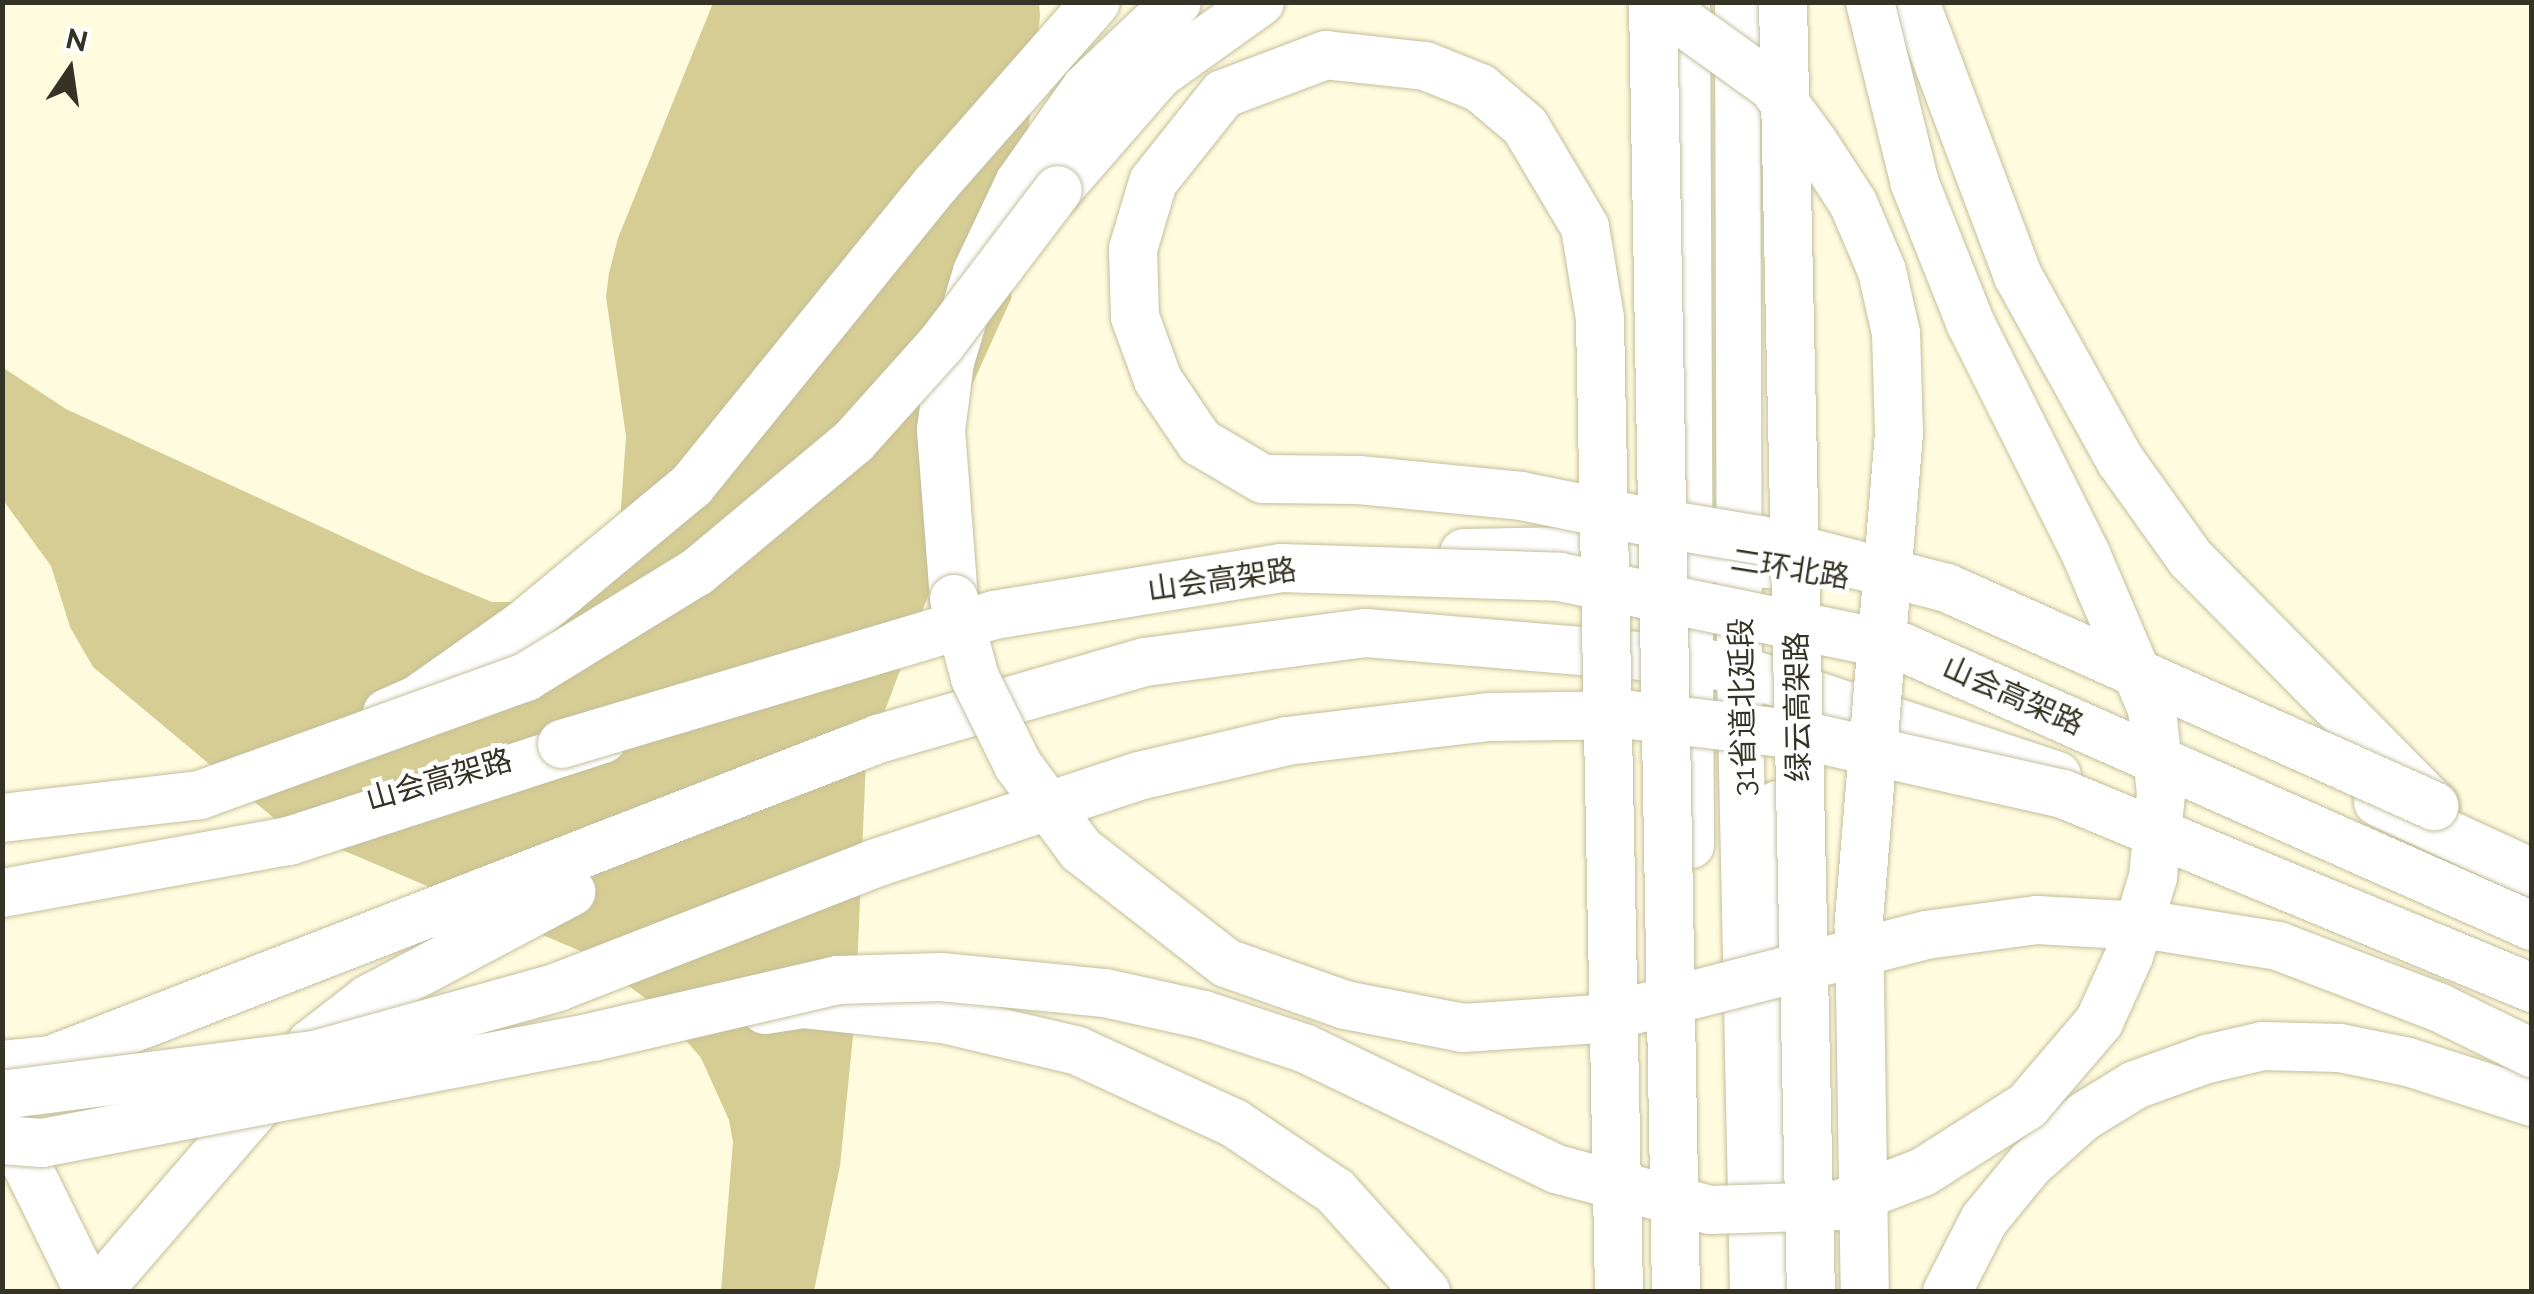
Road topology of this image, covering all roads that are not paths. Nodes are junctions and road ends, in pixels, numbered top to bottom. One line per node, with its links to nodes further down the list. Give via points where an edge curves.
1 (1096, 2): 16 (highway, via 936,184 692,485 527,622 418,699)
2 (1177, 2): 28 (highway, bridge, via 1086,88 1019,183 977,272 950,362 941,430 945,533 975,678 1018,765 1081,850 1168,922 1226,964 1345,1005 1463,1028 1599,1019 1926,935 2037,920 2162,927 2278,946 2438,1007)
3 (1260, 2): 16 (highway, bridge, via 1159,74 854,441 698,572 526,677)
4 (1654, 2): 38 (highway, bridge); 43 (highway, bridge, via 1772,86 1853,203 1882,271 1896,332 1899,433 1859,924)
5 (1688, 2): 10 (main road)
6 (1738, 2): 11 (main road, 31省道北延段)
7 (1783, 2): 42 (highway, 绿云高架路, bridge)
8 (1870, 2): 27 (highway, bridge, via 1915,184 1970,322 2086,554 2152,708 2158,827 2153,877 2129,956 2099,1022 2026,1106 1923,1172 1835,1206 1710,1210 1556,1169 1306,1050 1204,1014 1104,993 940,977 838,980)
9 (1915, 2): 18 (highway, via 2018,276 2120,460 2191,558)
10 (1688, 554): 11 (highway, 二环北路); 12 (main road); 23 (highway, 二环北路, bridge, via 1258,558 990,612 289,842)
11 (1742, 558): 13 (main road, 31省道北延段); 22 (highway, 二环北路, via 1958,598)
12 (1690, 660): 13 (highway); 15 (highway, via 1366,633 1146,662); 39 (main road)
13 (1739, 670): 14 (highway); 24 (main road, 31省道北延段)
14 (1908, 724): 17 (highway, via 1827,756); 26 (highway, via 2138,804)
15 (878, 739): 29 (highway, via 52,1060); 35 (highway, via 446,954 369,999 311,1044)
16 (200, 795): 19 (highway, bridge)
17 (1778, 802): 24 (highway); 41 (highway)
18 (2434, 806): 20 (highway); 37 (highway, bridge, via 1947,588 1760,540 1606,514 1589,510 1572,506 1521,496 1359,480 1263,479 1200,442 1158,380 1135,317 1133,249 1153,182 1223,94 1326,55 1425,66 1480,88 1526,126 1586,226 1600,318 1604,497 1604,517 1604,557)
19 (2, 818)
20 (2532, 856)
21 (2, 870): 25 (highway, 山会高架路, bridge, via 256,835 994,615 1282,568 1560,577 1902,647)
22 (2532, 873)
23 (2, 892)
24 (1746, 917): 40 (main road, 31省道北延段)
25 (2532, 926)
26 (2532, 990): 30 (highway, bridge, via 2394,926 2063,794 1801,735 1630,715 1489,717 1287,741 1139,776 873,864 558,987 315,1055)
27 (593, 1037): 33 (highway, bridge, via 42,1143); 36 (highway, bridge, via 802,1004 943,1020 1078,1050 1234,1124 1335,1191)
28 (2532, 1053)
29 (2, 1065)
30 (2, 1096)
31 (2532, 1102): 44 (highway, via 2340,1048 2263,1046 2206,1058 2135,1085 2083,1117 2030,1164 1984,1220)
32 (2, 1116): 34 (highway)
33 (2, 1140)
34 (89, 1292)
35 (97, 1292)
36 (1426, 1292)
37 (1620, 1292)
38 (1676, 1292)
39 (1696, 1292)
40 (1752, 1292)
41 (1780, 1292)
42 (1811, 1292)
43 (1865, 1292)
44 (1947, 1292)

